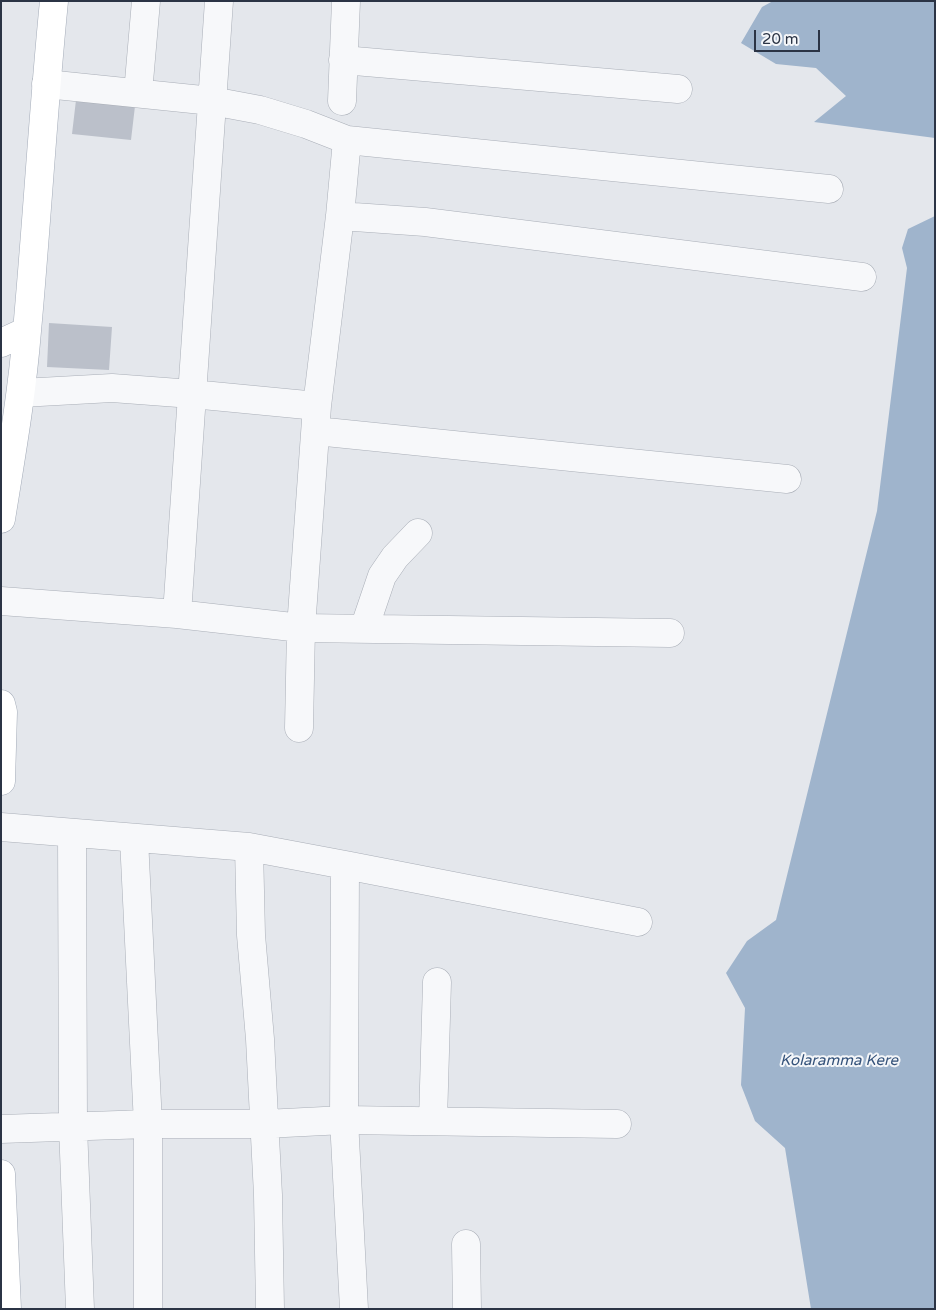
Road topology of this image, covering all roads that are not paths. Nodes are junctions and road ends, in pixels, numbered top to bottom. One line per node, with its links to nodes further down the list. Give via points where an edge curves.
1 (54, 1): 6 (main road)
2 (146, 1): 8 (street)
3 (219, 1): 9 (street)
4 (346, 1): 5 (street)
5 (343, 60): 7 (street); 10 (street)
6 (46, 84): 8 (street); 15 (main road)
7 (678, 89)
8 (138, 93): 9 (street)
9 (212, 101): 11 (street, via 260,110); 18 (street)
10 (342, 101)
11 (347, 140): 12 (street); 13 (street)
12 (829, 189)
13 (340, 216): 14 (street, via 435,223); 19 (street)
14 (862, 277)
15 (27, 332): 16 (main road); 17 (main road)
16 (1, 342)
17 (21, 393): 18 (street, via 112,388); 21 (main road)
18 (192, 394): 19 (street); 24 (street)
19 (316, 418): 20 (street); 25 (street)
20 (787, 479)
21 (1, 519)
22 (418, 533): 26 (street, via 382,576)
23 (1, 602): 24 (street)
24 (177, 614): 25 (street)
25 (301, 628): 26 (street); 29 (street)
26 (364, 629): 27 (street)
27 (670, 633)
28 (2, 709): 30 (main road)
29 (299, 728)
30 (1, 782)
31 (1, 827): 32 (street)
32 (72, 833): 33 (street); 43 (street)
33 (134, 839): 34 (street); 40 (street)
34 (249, 847): 35 (street); 41 (street, via 251,935)
35 (345, 865): 36 (street); 38 (street)
36 (638, 922)
37 (438, 982): 39 (street)
38 (344, 1120): 39 (street); 41 (street); 51 (street)
39 (432, 1121): 42 (street)
40 (148, 1124): 41 (street); 43 (street); 49 (street)
41 (265, 1124): 50 (street)
42 (617, 1124)
43 (73, 1126): 44 (street); 48 (street)
44 (1, 1129)
45 (1, 1174): 47 (main road)
46 (466, 1244): 52 (street)
47 (7, 1309)
48 (80, 1309)
49 (148, 1309)
50 (270, 1309)
51 (354, 1309)
52 (467, 1309)

